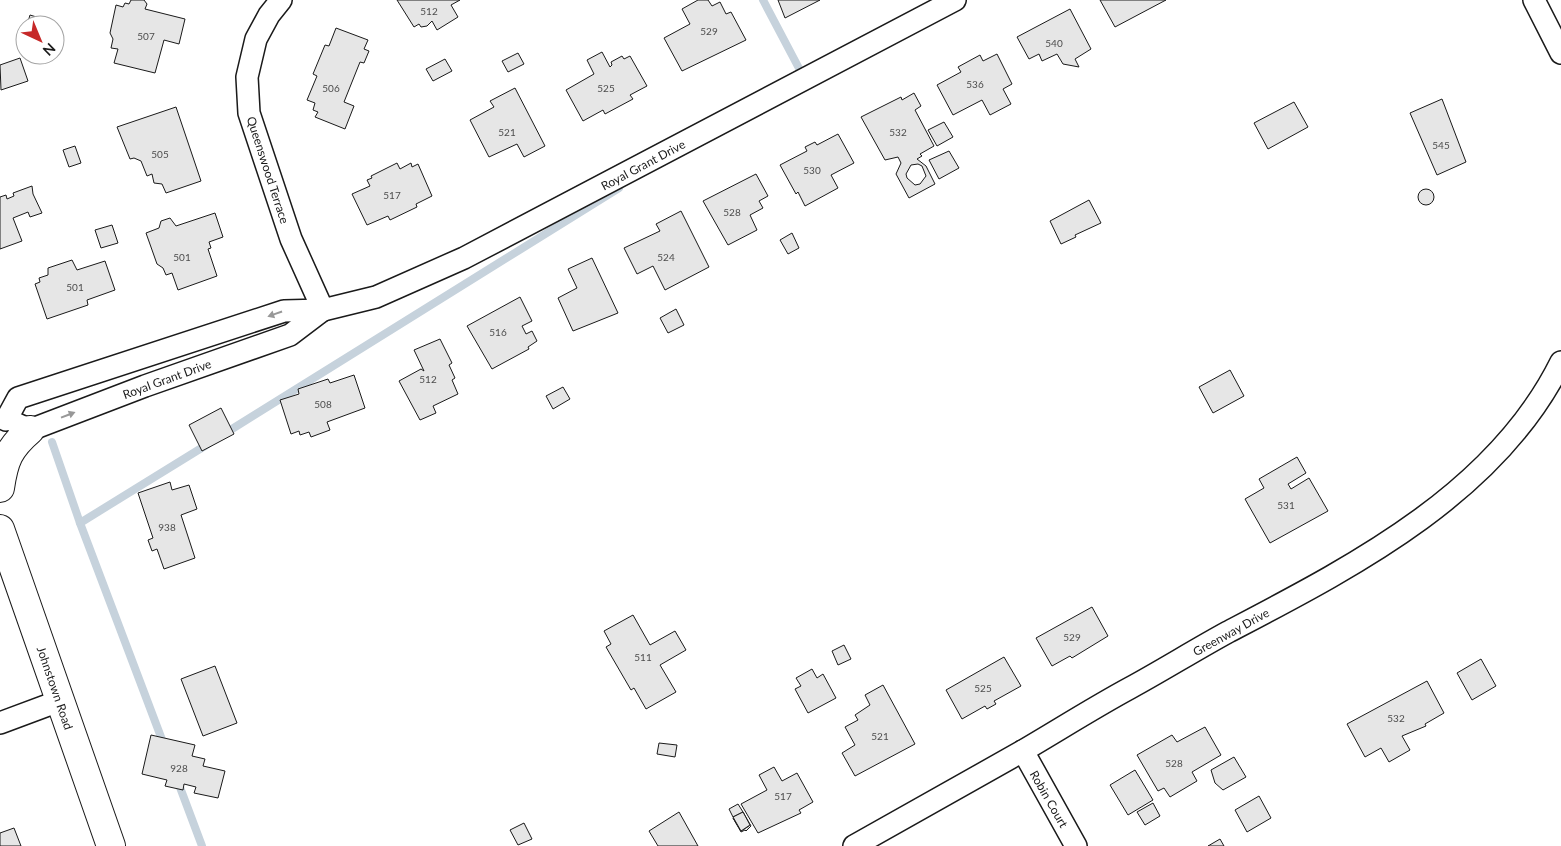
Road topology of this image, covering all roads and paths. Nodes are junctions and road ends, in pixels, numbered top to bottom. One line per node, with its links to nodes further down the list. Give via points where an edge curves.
1 (281, 0): 5 (street, Queenswood Terrace, via 256,39 247,77 248,113 291,239)
2 (955, 0): 5 (street, Royal Grant Drive, via 464,258 376,297)
3 (1534, 0): 4 (street)
4 (1561, 53)
5 (323, 310): 7 (street, Royal Grant Drive, one-way to 5, via 145,386 290,335); 7 (street, Royal Grant Drive, one-way to 7, via 284,310 18,398)
6 (1561, 362): 12 (street, Greenway Drive, via 1528,415 1507,441 1443,501 1412,524 1347,566 1082,714)
7 (12, 424): 8 (main road, via 14,443 3,469)
8 (0, 488)
9 (0, 529): 10 (main road, Johnstown Road)
10 (59, 700): 11 (street); 13 (main road, Johnstown Road)
11 (0, 723)
12 (1023, 751): 14 (street, Greenway Drive); 15 (street, Robin Court)
13 (111, 846)
14 (854, 846)
15 (1076, 846)

